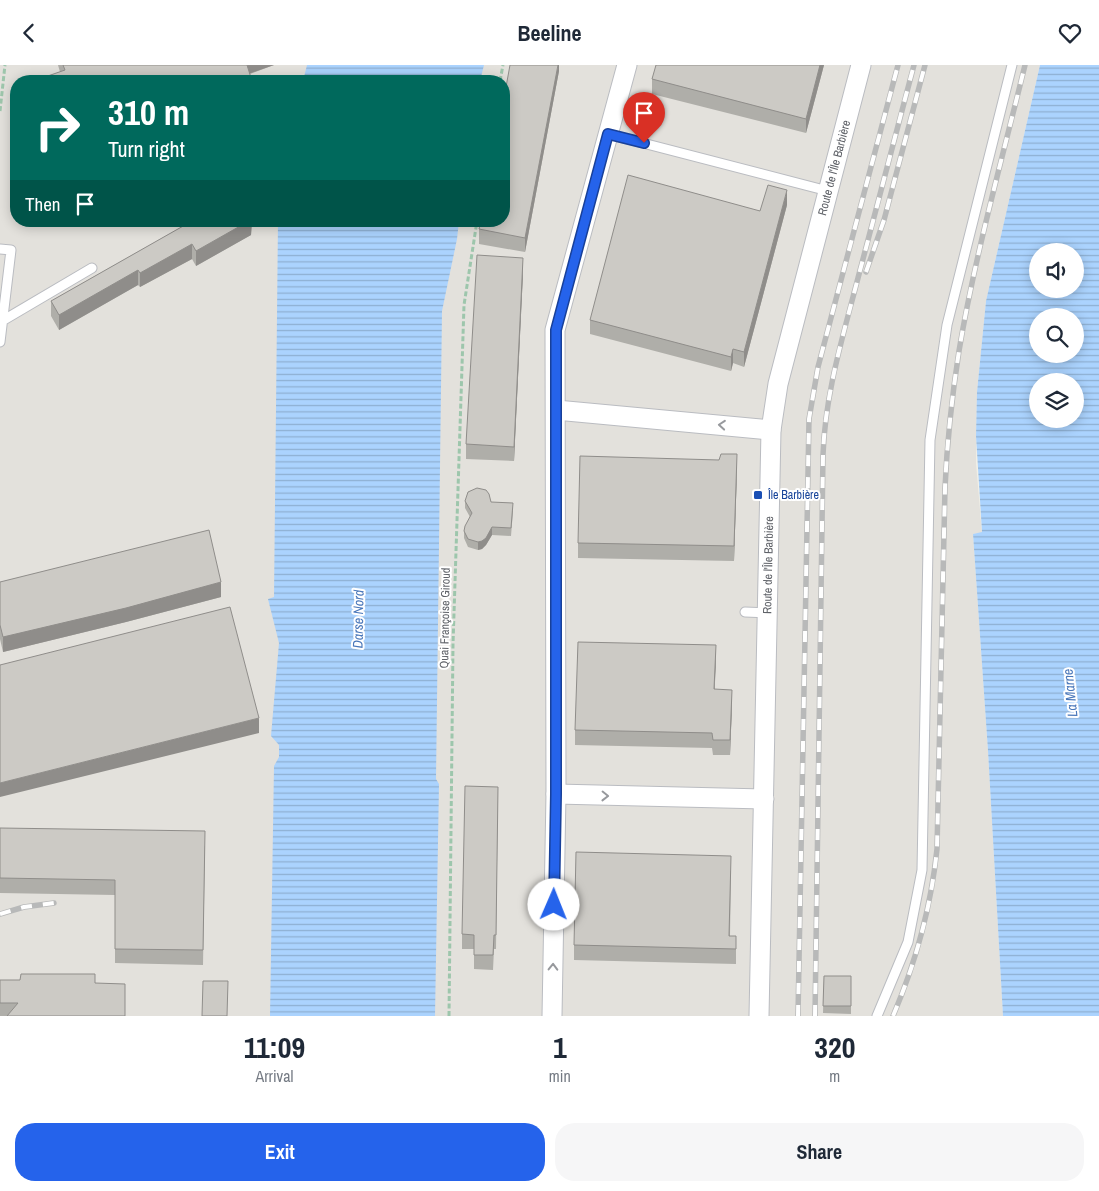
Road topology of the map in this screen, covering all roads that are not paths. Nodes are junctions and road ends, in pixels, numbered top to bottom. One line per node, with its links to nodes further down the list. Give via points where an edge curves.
1 (627, 65): 4 (street)
2 (861, 65): 5 (street, Route de l'Île Barbière)
3 (1012, 65): 18 (lane, via 947,325 930,439 922,871 908,942)
4 (608, 134): 5 (lane); 10 (street, via 556,330)
5 (828, 191): 11 (street, Route de l'Île Barbière, via 778,384)
6 (0, 249): 8 (lane, via 11,250)
7 (92, 268): 8 (lane)
8 (2, 321): 9 (lane)
9 (0, 341)
10 (556, 410): 11 (street, one-way to 10); 14 (street)
11 (771, 430): 13 (street, Route de l'Île Barbière)
12 (745, 613): 13 (lane)
13 (767, 613): 15 (street, Route de l'Île Barbière)
14 (556, 794): 15 (street, one-way to 15); 16 (street, one-way to 14)
15 (764, 799): 17 (street, Route de l'Île Barbière)
16 (552, 1016)
17 (759, 1016)
18 (877, 1016)

